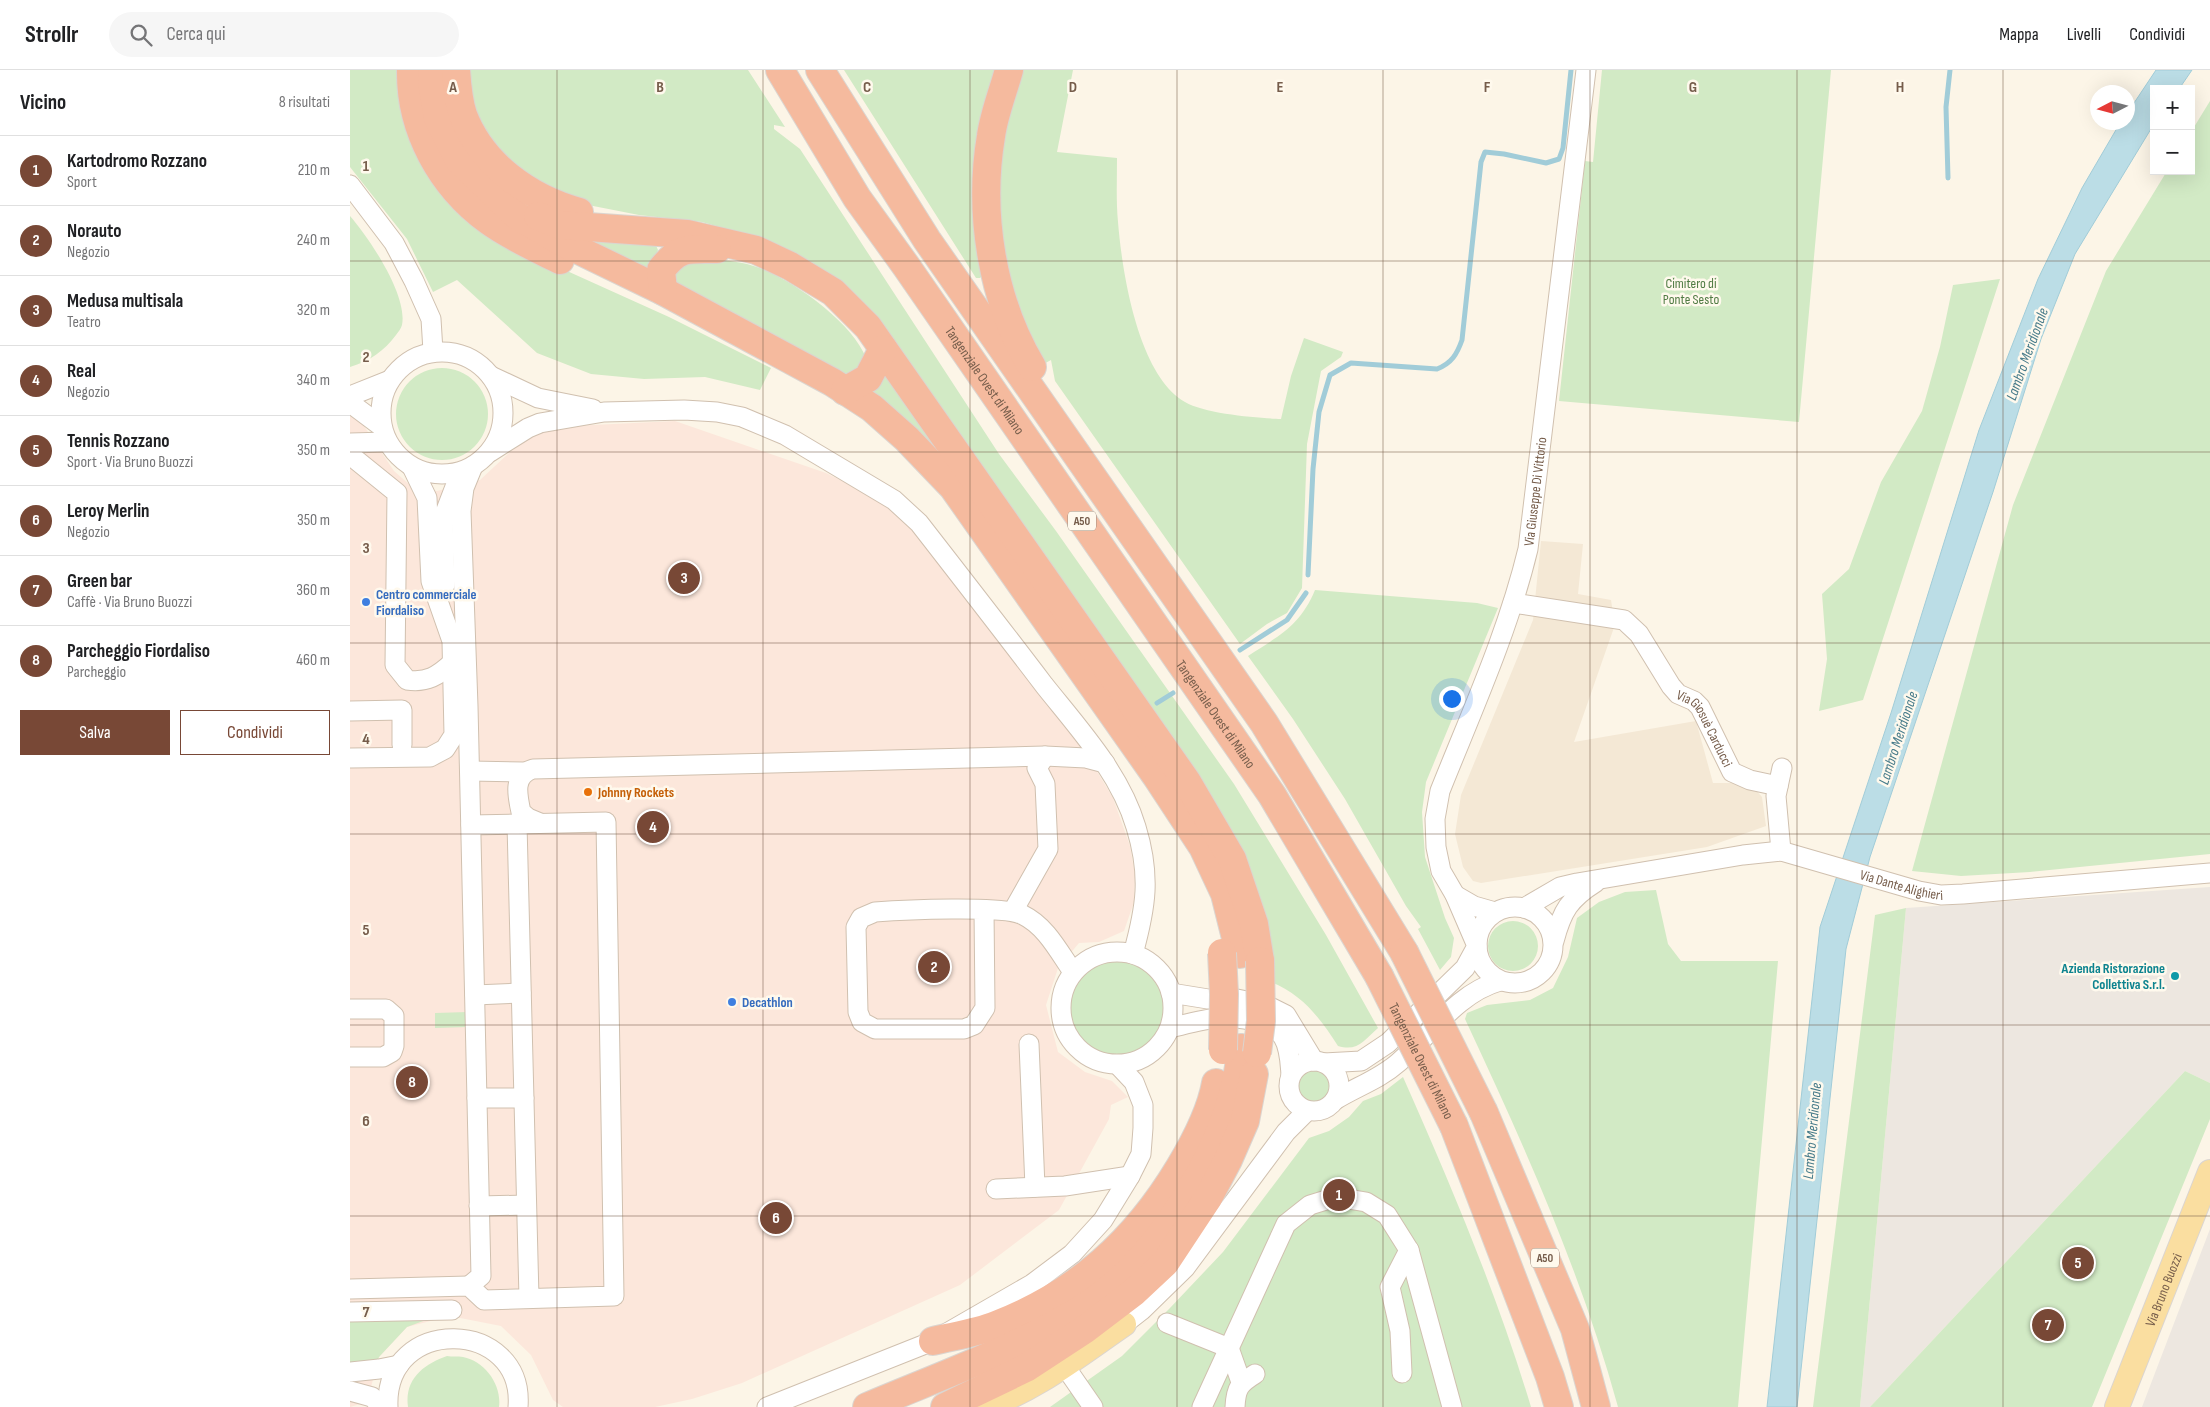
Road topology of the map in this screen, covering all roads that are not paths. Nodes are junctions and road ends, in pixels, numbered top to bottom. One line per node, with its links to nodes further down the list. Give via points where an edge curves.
1 (411, 70): 17 (highway, via 413,100 427,148 442,174 463,199 489,221 568,264)
2 (433, 70): 10 (highway, via 438,118 459,160)
3 (456, 70): 12 (highway, via 458,97 470,130 486,155 506,175 548,200 573,210)
4 (760, 70): 11 (highway, via 812,151)
5 (780, 70): 11 (highway, Tangenziale Ovest di Milano / A50)
6 (820, 70): 30 (highway, A50, via 928,240)
7 (1009, 70): 30 (highway, via 991,136 986,201 996,283 1022,350)
8 (1586, 70): 32 (street, Via Giuseppe Di Vittorio, via 1532,522)
9 (350, 185): 16 (street, via 394,243 414,281 431,319)
10 (491, 193): 12 (highway, via 560,225); 14 (highway, via 516,215 560,241)
11 (857, 198): 109 (highway, Tangenziale Ovest di Milano / A50, bridge, via 1272,796 1379,976 1454,1126 1550,1377)
12 (654, 230): 13 (highway)
13 (756, 250): 14 (highway, via 689,249 672,256 661,270); 15 (highway, via 833,292 868,327)
14 (663, 291): 17 (highway)
15 (883, 349): 20 (highway, via 868,378); 59 (highway, via 1187,782 1232,859 1254,924)
16 (433, 351): 18 (street, via 465,355); 19 (street, via 416,356 401,366)
17 (777, 354): 20 (highway)
18 (491, 376): 23 (street, via 538,398); 26 (street, via 501,394 504,414 500,434)
19 (390, 380): 21 (street); 24 (street, via 380,410)
20 (845, 391): 59 (highway, via 872,408 952,487 1157,777 1172,802)
21 (350, 396)
22 (350, 403): 24 (street)
23 (604, 412): 26 (street, via 540,423); 42 (street, via 684,410 742,417 785,435 894,500 919,523)
24 (384, 434): 25 (street); 28 (street, via 398,456)
25 (350, 443)
26 (490, 452): 29 (street)
27 (350, 456): 35 (street, via 396,493 395,666 407,680 421,682 441,673)
28 (412, 467): 29 (street, via 444,475); 33 (street, via 427,498 431,581)
29 (467, 469): 31 (street, via 443,518); 34 (street, via 461,501)
30 (1103, 495): 110 (highway, A50, bridge, via 1264,723 1404,952 1484,1113 1575,1329)
31 (445, 585)
32 (1513, 603): 48 (street, Via Giosuè Carducci, via 1624,620 1639,634 1670,686 1700,707 1732,772 1750,780 1780,777 1776,796); 51 (street, Via Giuseppe Di Vittorio, via 1440,791 1435,820 1436,847 1442,871)
33 (444, 620): 34 (street, via 445,614 458,611); 35 (street, via 452,641)
34 (464, 622): 43 (street)
35 (453, 662): 36 (street)
36 (454, 688): 38 (street, via 452,718 446,732 437,741); 41 (street, via 454,735 445,749 430,756)
37 (350, 711): 38 (street, via 402,710)
38 (402, 745): 39 (street)
39 (350, 746)
40 (1045, 756): 42 (street, via 1086,758); 44 (street, via 561,767); 54 (street, via 1037,768 1046,784 1048,849)
41 (350, 758)
42 (1105, 763): 58 (street, via 1128,804 1144,861 1144,916)
43 (470, 771): 44 (street); 47 (street)
44 (524, 772): 46 (street, via 518,795 521,812)
45 (517, 824): 46 (street); 47 (street); 62 (street)
46 (541, 824): 86 (street, via 606,822 614,1296)
47 (471, 825): 64 (street)
48 (1781, 852): 49 (street, Via Dante Alighieri, via 1933,893 1963,894); 50 (street, Via Dante Alighieri, via 1743,855)
49 (2210, 873)
50 (1599, 880): 52 (street, Via Dante Alighieri, via 1560,887); 56 (street, Via Dante Alighieri, via 1572,899)
51 (1455, 895): 55 (street, via 1474,906); 57 (street, Via Giuseppe Di Vittorio)
52 (1524, 908): 55 (street); 56 (street, via 1544,920)
53 (984, 910): 53 (street, via 875,912 861,918 856,926 858,1012 862,1022 875,1030 964,1029 974,1025 985,1008); 54 (street)
54 (1013, 912): 60 (street, via 1024,915 1049,935)
55 (1495, 912): 57 (street, via 1482,927)
56 (1554, 941): 61 (street, via 1550,961 1539,977 1520,984)
57 (1477, 946): 61 (street, via 1480,961 1488,973); 70 (street, via 1465,968 1388,1043 1361,1061)
58 (1133, 954): 60 (street, via 1116,951 1100,954); 63 (street, via 1150,962 1163,976)
59 (1241, 956): 68 (highway, bridge, via 1224,994); 68 (highway, bridge, via 1261,1021)
60 (1072, 972): 71 (street, via 1063,988 1060,1006 1062,1024 1070,1041 1099,1063)
61 (1500, 981): 75 (street, via 1473,992 1397,1063)
62 (521, 993): 64 (street); 74 (street)
63 (1171, 993): 66 (street, via 1173,1011); 70 (street, via 1266,1005 1286,1015)
64 (475, 995): 73 (street)
65 (350, 1009): 69 (street, via 386,1008 394,1016 394,1046 392,1052 383,1057)
66 (1170, 1028): 71 (street, via 1150,1055); 72 (street, via 1208,1018 1234,1016 1271,1026 1283,1037)
67 (1029, 1044): 79 (street)
68 (1240, 1050): 91 (highway, via 1214,1095 1190,1149 1159,1200 1122,1245 1088,1275 1044,1303 994,1326); 101 (highway, via 1236,1083 1218,1138 1193,1187 1150,1248 1124,1276 1091,1303 1026,1339); 102 (highway, via 1245,1121 1208,1198 1164,1263 1134,1292 1084,1330 1026,1368)
69 (350, 1057)
70 (1319, 1062): 72 (street, via 1301,1064); 75 (street, via 1332,1068 1337,1075)
71 (1118, 1065): 78 (street, via 1134,1082 1143,1105 1141,1154)
72 (1291, 1075): 76 (street, via 1290,1096)
73 (477, 1098): 74 (street); 82 (street)
74 (524, 1098): 81 (street)
75 (1336, 1100): 76 (street, via 1322,1110)
76 (1307, 1111): 90 (street, via 1286,1132 1185,1268)
77 (2210, 1172): 111 (main road, Via Bruno Buozzi)
78 (1130, 1176): 79 (street); 91 (street, via 1103,1220 1072,1254 1032,1284)
79 (1035, 1187): 80 (street)
80 (996, 1189)
81 (526, 1205): 82 (street); 86 (street)
82 (479, 1206): 84 (street, via 481,1276)
83 (1409, 1250): 92 (street, via 1387,1215 1366,1202 1336,1197 1310,1205 1286,1224); 95 (street, via 1390,1287 1400,1331); 108 (street)
84 (469, 1286): 85 (street); 86 (street, via 484,1300)
85 (350, 1289)
86 (529, 1298)
87 (452, 1310): 88 (street)
88 (350, 1312)
89 (1167, 1323): 92 (street)
90 (1124, 1324): 94 (main road, via 1100,1350)
91 (933, 1341): 100 (street)
92 (1229, 1348): 106 (street); 107 (street, via 1248,1378 1236,1394)
93 (399, 1365): 96 (street, via 378,1370); 98 (street, via 392,1380); 99 (street, via 427,1342 462,1338 480,1342 507,1365 515,1381)
94 (1067, 1370): 103 (main road, via 1004,1400); 104 (main road); 105 (street)
95 (1402, 1373)
96 (351, 1386): 97 (street)
97 (382, 1407)
98 (388, 1407)
99 (518, 1407)
100 (767, 1407)
101 (868, 1407)
102 (945, 1407)
103 (981, 1407)
104 (1020, 1407)
105 (1093, 1407)
106 (1202, 1407)
107 (1235, 1407)
108 (1452, 1407)
109 (1558, 1407)
110 (1596, 1407)
111 (2117, 1407)

